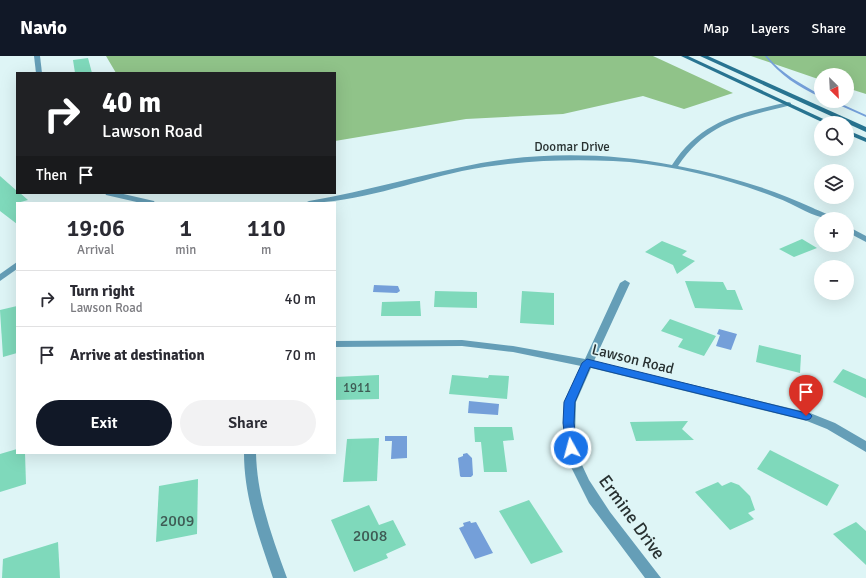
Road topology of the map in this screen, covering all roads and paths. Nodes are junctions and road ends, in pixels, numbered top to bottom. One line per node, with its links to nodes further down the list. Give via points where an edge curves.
1 (36, 56): 4 (street)
2 (684, 56): 5 (main road)
3 (703, 56): 6 (main road)
4 (39, 72)
5 (788, 104): 6 (main road); 7 (main road); 11 (street, via 741,117 712,130 689,146)
6 (826, 112): 8 (main road)
7 (814, 116)
8 (866, 130)
9 (854, 135): 10 (main road)
10 (866, 140)
11 (674, 167): 16 (street, Doomar Drive, via 590,158 548,158 483,166); 17 (street, Doomar Drive, via 747,185)
12 (113, 194): 13 (street)
13 (128, 198): 14 (street); 15 (street)
14 (122, 202)
15 (146, 202)
16 (314, 202)
17 (814, 212)
18 (854, 233): 19 (street)
19 (866, 239)
20 (16, 267): 21 (street)
21 (0, 278)
22 (625, 283): 24 (street, Ermine Drive)
23 (336, 344): 24 (street, Lawson Road, via 462,343 513,349)
24 (587, 363): 25 (street, Lawson Road, via 810,417); 28 (street, Ermine Drive, via 570,402 568,423 573,454 579,473 591,495)
25 (866, 447)
26 (250, 454): 27 (street, via 249,472 254,500)
27 (280, 578)
28 (654, 578)

